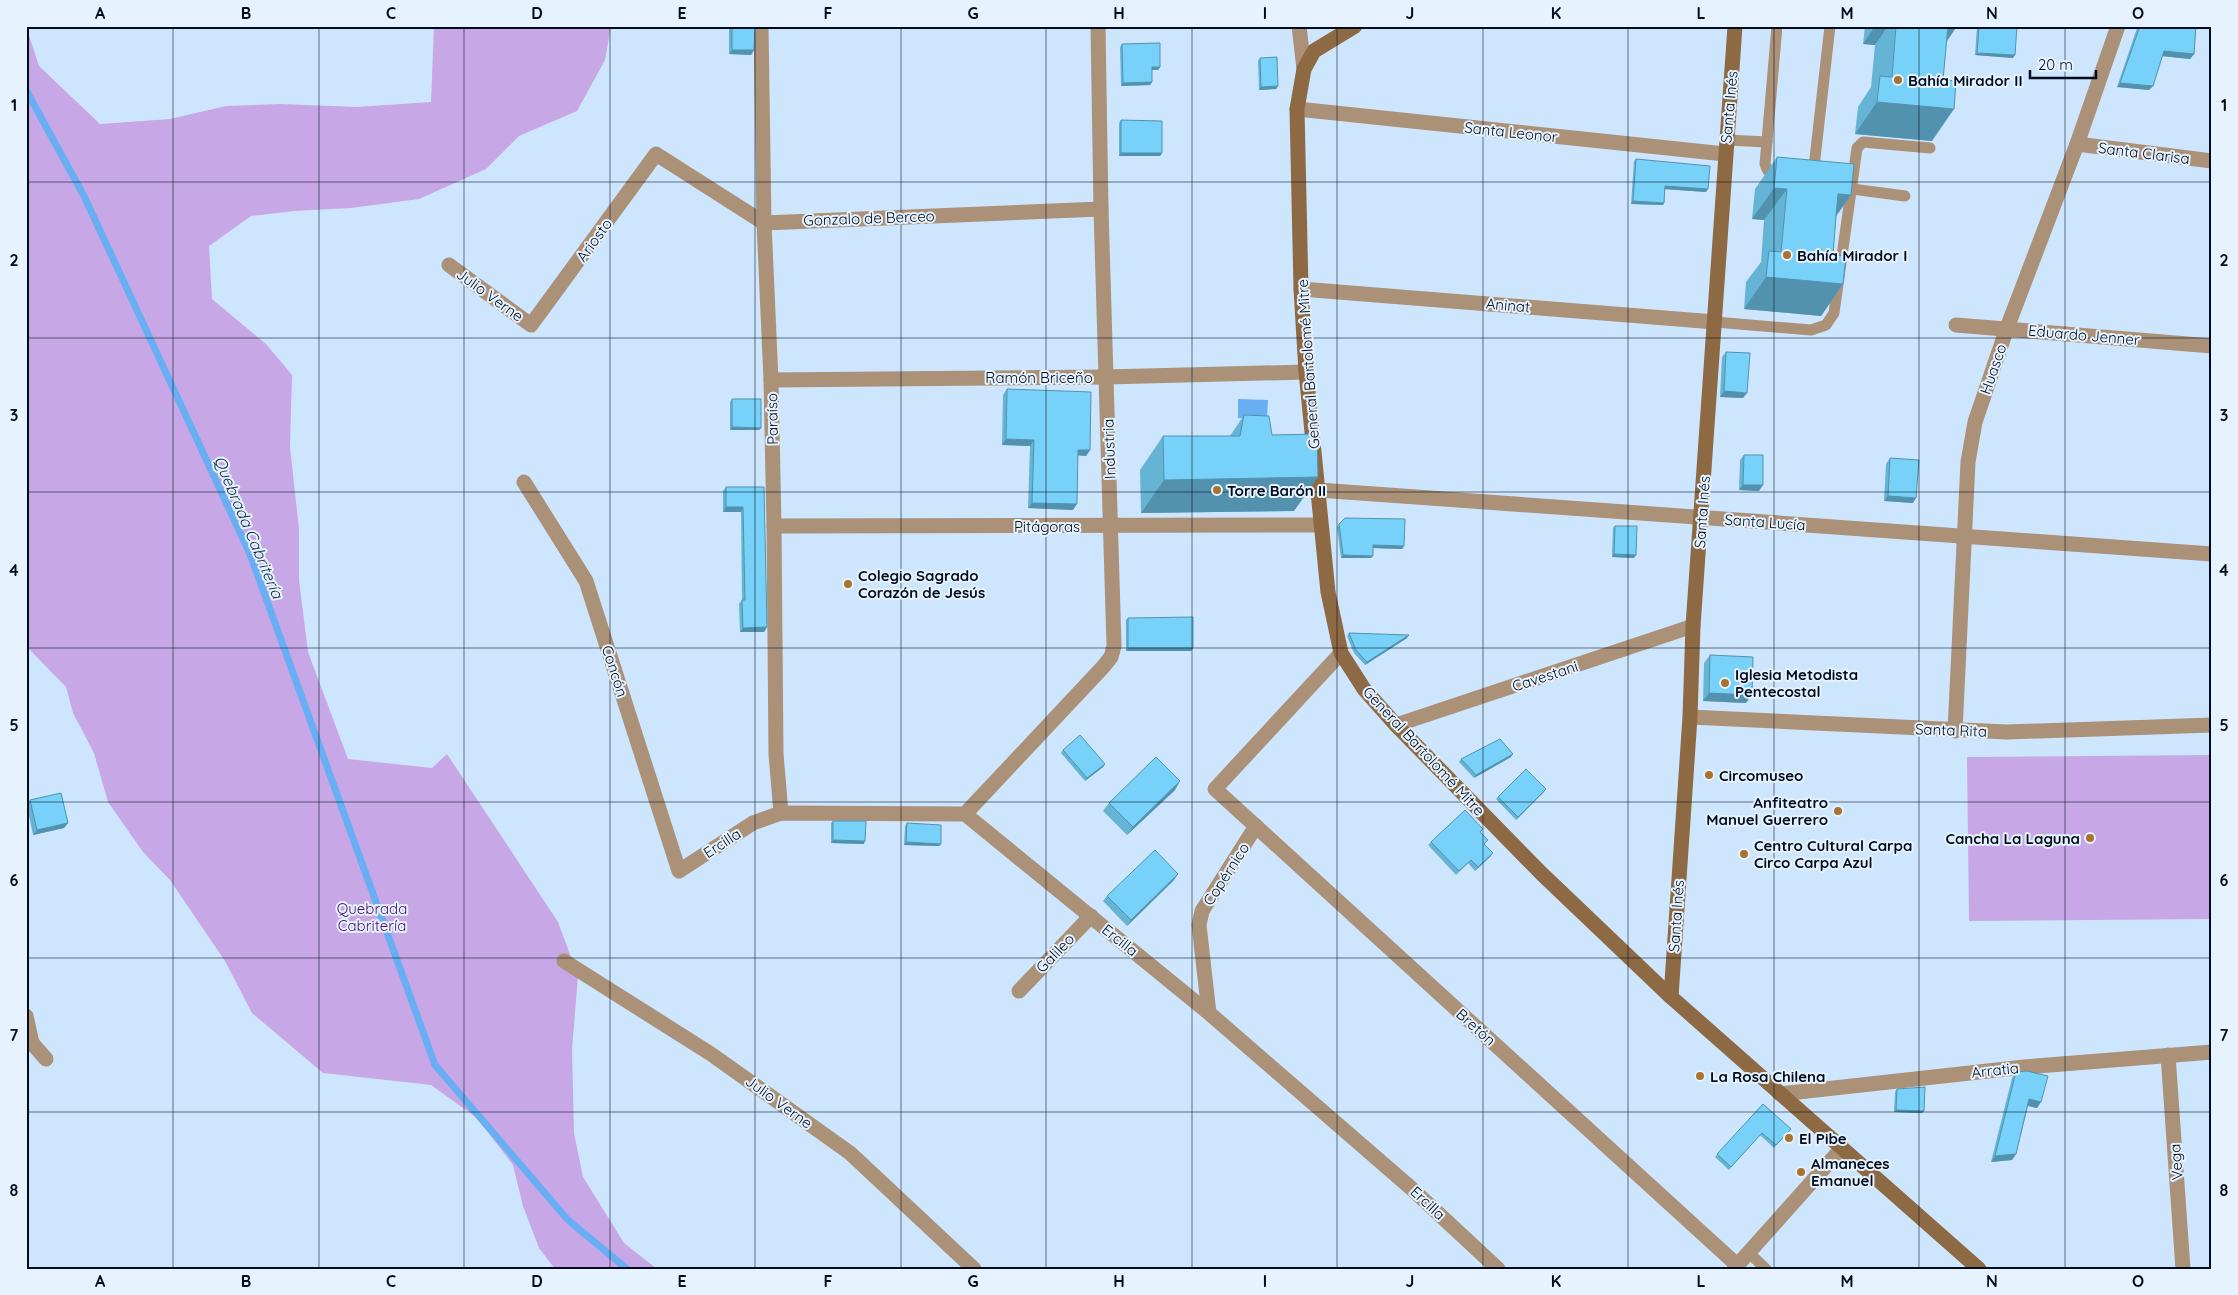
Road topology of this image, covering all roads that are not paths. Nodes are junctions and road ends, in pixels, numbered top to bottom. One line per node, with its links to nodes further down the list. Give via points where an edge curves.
1 (761, 26): 19 (street, Paraíso)
2 (1098, 26): 18 (street, Industria)
3 (1299, 26): 9 (street, General Bartolomé Mitre)
4 (1355, 26): 9 (street, via 1314,52)
5 (1735, 26): 13 (street, Santa Inés)
6 (1777, 26): 11 (lane)
7 (1830, 26): 11 (lane, via 1811,175 1805,179 1773,176 1765,164)
8 (2118, 26): 12 (street, Huasco)
9 (1304, 69): 10 (street, General Bartolomé Mitre)
10 (1297, 109): 13 (street, Santa Leonor); 21 (street, General Bartolomé Mitre)
11 (1766, 142): 13 (lane)
12 (2077, 144): 15 (street, Santa Clarisa); 25 (street, Huasco)
13 (1726, 147): 22 (street, Santa Inés)
14 (1930, 148): 16 (lane, via 1864,142 1857,148)
15 (2212, 161)
16 (1852, 190): 17 (lane); 22 (lane, via 1834,313 1826,325 1811,330)
17 (1905, 196)
18 (1101, 209): 19 (street, Gonzalo de Berceo); 28 (street, Industria)
19 (764, 223): 23 (street, Ariosto, via 656,154); 29 (street, Paraíso)
20 (449, 265): 23 (street, Julio Verne)
21 (1301, 289): 22 (street, Aninat); 27 (street, General Bartolomé Mitre)
22 (1715, 322): 32 (street, Santa Inés)
23 (531, 325)
24 (1956, 326): 25 (street, Eduardo Jenner)
25 (2006, 328): 26 (street, Eduardo Jenner); 36 (street, Huasco, via 1975,422 1968,462)
26 (2212, 346)
27 (1306, 372): 28 (street, Ramón Briceño); 31 (street, General Bartolomé Mitre)
28 (1106, 377): 29 (street, Ramón Briceño); 35 (street, Industria)
29 (771, 380): 34 (street, Paraíso)
30 (524, 482): 47 (street, Concón, via 586,581)
31 (1318, 490): 32 (street, Santa Lucía); 33 (street, General Bartolomé Mitre)
32 (1701, 517): 36 (street, Santa Lucía); 38 (street, Santa Inés)
33 (1320, 524): 35 (street, Pitágoras); 39 (street, General Bartolomé Mitre, via 1328,592)
34 (774, 526): 35 (street, Pitágoras); 44 (street, Paraíso, via 776,754)
35 (1111, 526): 45 (street, Industria, via 1114,646 1111,657)
36 (1965, 536): 37 (street, Santa Lucía); 43 (street, Huasco)
37 (2212, 554)
38 (1693, 626): 40 (street, Santa Inés); 42 (street, Cavestani)
39 (1341, 653): 42 (street, General Bartolomé Mitre, via 1364,689); 46 (street, Bretón, via 1215,789)
40 (1690, 717): 43 (street, Santa Rita); 51 (street, Santa Inés)
41 (2212, 724): 43 (street, Santa Rita)
42 (1396, 725): 51 (street, General Bartolomé Mitre, via 1542,874)
43 (1955, 731)
44 (781, 813): 45 (street, Ercilla); 47 (street, Ercilla, via 753,823)
45 (965, 814): 48 (street, Ercilla)
46 (1256, 826): 52 (street, Copérnico, via 1202,910 1199,933); 60 (street, Bretón)
47 (679, 871)
48 (1091, 916): 50 (street, Galileo); 52 (street, Ercilla)
49 (564, 960): 61 (street, Julio Verne, via 711,1054 850,1153)
50 (1019, 991)
51 (1670, 997): 57 (street, General Bartolomé Mitre)
52 (1209, 1013): 62 (street, Ercilla, via 1411,1188)
53 (26, 1016): 56 (street, via 32,1043)
54 (2212, 1052): 55 (street, Arratia)
55 (2168, 1055): 57 (street, Arratia); 65 (street, Vega)
56 (46, 1059)
57 (1780, 1094): 58 (street, General Bartolomé Mitre)
58 (1842, 1148): 59 (street); 64 (street, General Bartolomé Mitre)
59 (1748, 1252): 60 (street); 63 (lane)
60 (1735, 1267)
61 (974, 1269)
62 (1498, 1269)
63 (1766, 1269)
64 (1979, 1269)
65 (2183, 1269)

